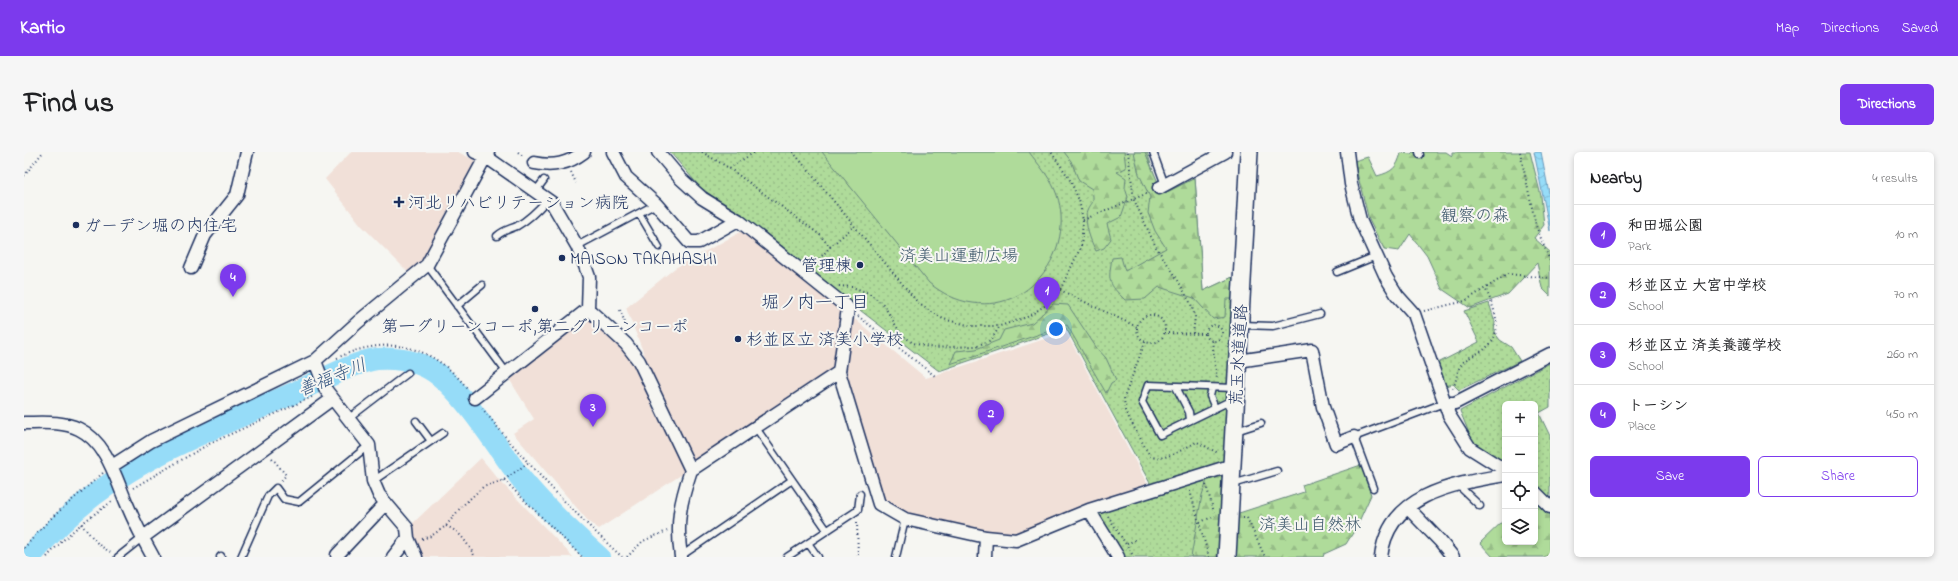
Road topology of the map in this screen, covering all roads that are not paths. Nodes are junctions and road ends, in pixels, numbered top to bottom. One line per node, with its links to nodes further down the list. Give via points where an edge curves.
1 (247, 152): 23 (street, via 237,195 205,235)
2 (584, 152): 10 (street, via 562,164 547,166)
3 (613, 152): 15 (street, via 626,177)
4 (658, 152): 17 (street, via 680,178 702,198)
5 (1153, 152): 12 (lane)
6 (1225, 152): 12 (street)
7 (1249, 152): 29 (main road, 荒玉水道道路)
8 (1346, 152): 21 (street, via 1360,220)
9 (483, 153): 13 (street); 22 (street)
10 (534, 163)
11 (544, 180): 13 (lane)
12 (1162, 186)
13 (535, 192): 14 (street)
14 (547, 200): 18 (lane, via 540,209 518,225 503,230); 19 (street, via 552,203)
15 (656, 204): 16 (lane); 17 (street, via 689,242 699,242)
16 (638, 213): 19 (lane); 20 (lane)
17 (738, 220): 33 (street, via 848,308)
18 (497, 236)
19 (577, 246): 27 (street, via 589,277)
20 (659, 247)
21 (1376, 256): 24 (lane); 41 (street, via 1397,295 1414,314)
22 (427, 265): 26 (lane); 32 (street, via 358,322)
23 (191, 268)
24 (1337, 272)
25 (482, 285): 26 (lane)
26 (457, 306): 35 (lane)
27 (588, 309): 35 (street); 57 (street, via 626,344 639,361)
28 (1320, 314): 29 (lane, via 1273,326)
29 (1240, 325): 31 (main road, 荒玉水道道路)
30 (1550, 354): 41 (street, via 1455,403)
31 (1238, 362): 38 (main road, 荒玉水道道路); 51 (street, via 1312,350 1323,407 1336,444)
32 (316, 365): 39 (street); 55 (street, via 151,441)
33 (838, 372): 48 (street); 72 (street, via 879,504)
34 (408, 373): 43 (lane)
35 (507, 373): 40 (street)
36 (1176, 387): 37 (lane); 44 (lane, via 1189,412); 44 (lane, via 1148,385 1142,402 1160,435)
37 (1212, 388): 38 (lane); 42 (lane, via 1210,396)
38 (1236, 393): 42 (lane); 49 (main road, 荒玉水道道路)
39 (329, 394): 43 (street); 75 (street, via 265,448)
40 (475, 398)
41 (1444, 403): 51 (lane); 56 (street, via 1456,428 1470,448)
42 (1215, 408): 44 (lane)
43 (348, 419): 53 (street)
44 (1190, 420)
45 (416, 421): 52 (lane)
46 (24, 423): 55 (street, via 68,425 78,429 94,440)
47 (1262, 423): 49 (lane)
48 (756, 428): 57 (street); 60 (lane)
49 (1234, 432): 54 (main road, 荒玉水道道路)
50 (443, 433): 52 (lane)
51 (1354, 437): 64 (lane)
52 (431, 441): 61 (lane)
53 (369, 445): 61 (street); 81 (lane, via 299,502 284,499 276,488 268,496)
54 (1233, 465): 63 (main road, 荒玉水道道路); 71 (street)
55 (112, 466): 75 (street)
56 (1502, 468)
57 (691, 470): 84 (street, via 683,493 677,526)
58 (1277, 471): 63 (lane)
59 (1502, 475): 62 (street)
60 (792, 480): 73 (lane); 84 (lane)
61 (373, 481): 67 (street)
62 (1457, 483): 68 (lane); 70 (street, via 1436,490)
63 (1232, 484): 90 (main road, 荒玉水道道路)
64 (1373, 488)
65 (860, 494): 73 (lane, via 858,510)
66 (1538, 495): 69 (street)
67 (386, 504): 76 (street, via 407,528); 78 (street)
68 (1480, 506)
69 (1550, 507)
70 (1408, 508): 91 (street, via 1394,519 1387,531); 92 (street)
71 (1089, 510): 74 (street, via 1016,540); 89 (street)
72 (905, 519): 74 (street); 87 (lane)
73 (827, 530): 77 (lane)
74 (986, 537): 88 (street)
75 (142, 538): 79 (lane); 80 (street)
76 (408, 538): 82 (street); 83 (street)
77 (808, 543): 85 (lane); 86 (lane)
78 (337, 555)
79 (118, 557)
80 (153, 557)
81 (242, 557)
82 (393, 557)
83 (416, 557)
84 (681, 557)
85 (787, 557)
86 (818, 557)
87 (896, 557)
88 (985, 557)
89 (1118, 557)
90 (1227, 557)
91 (1381, 557)
92 (1453, 557)

